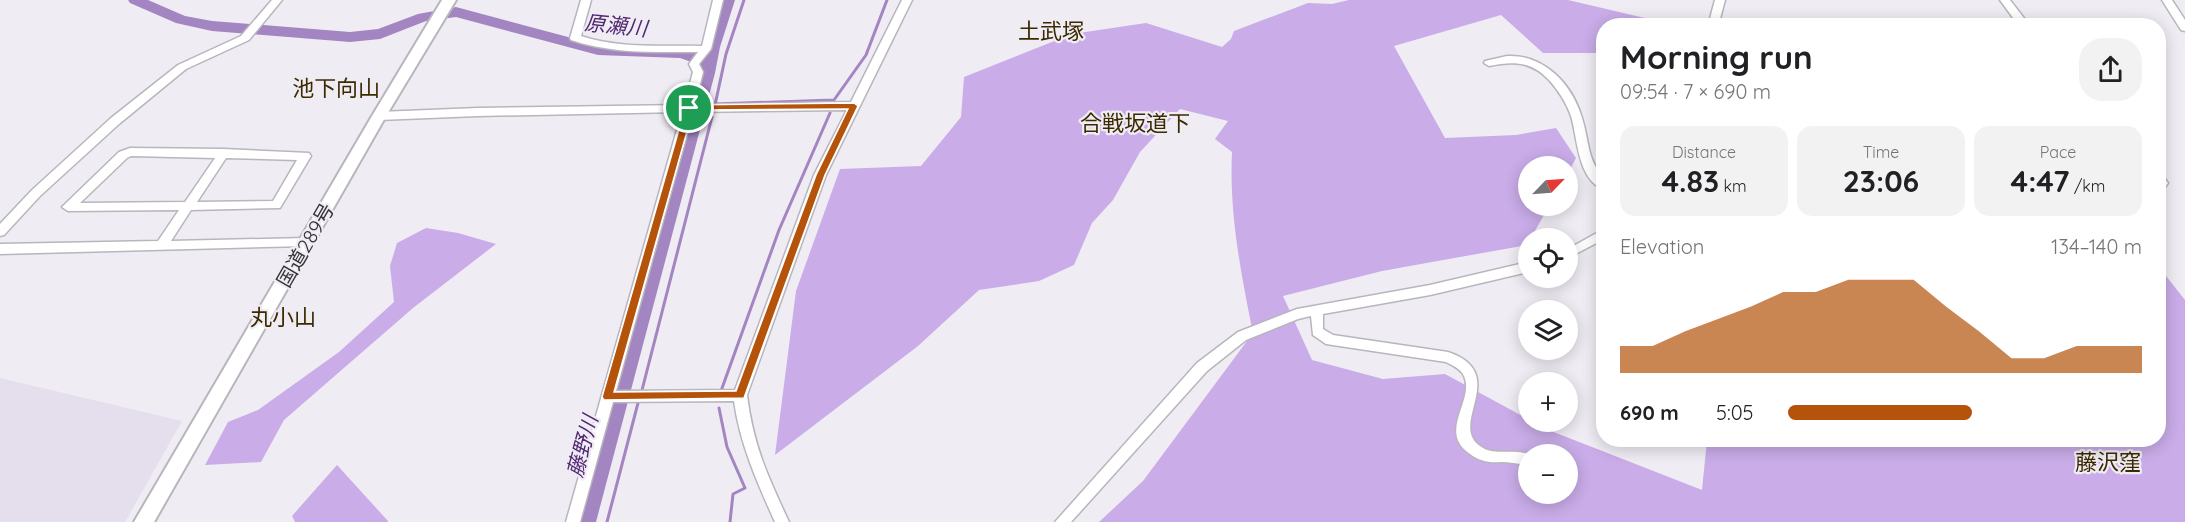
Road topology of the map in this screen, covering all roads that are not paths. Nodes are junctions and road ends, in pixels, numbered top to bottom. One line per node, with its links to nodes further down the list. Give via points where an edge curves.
1 (277, 0): 20 (street, via 245,38 182,66 169,76 36,193)
2 (586, 0): 12 (street, via 575,38 609,47)
3 (718, 0): 12 (street)
4 (907, 0): 14 (street)
5 (1720, 0): 9 (street)
6 (2005, 0): 10 (street)
7 (2167, 0): 11 (street)
8 (447, 4): 16 (highway, 国道289号)
9 (1715, 18)
10 (2019, 18)
11 (2185, 28)
12 (701, 55): 15 (street, via 694,67 698,72)
13 (1489, 63): 18 (street, via 1519,59 1546,72 1569,101 1586,161)
14 (854, 106): 15 (street); 28 (street, via 820,175)
15 (689, 108): 16 (street); 29 (street)
16 (379, 116): 22 (highway, 国道289号)
17 (224, 153): 19 (street); 19 (street, via 305,156 276,205); 19 (street, via 130,152 68,207)
18 (1596, 177)
19 (189, 206): 23 (street)
20 (0, 232)
21 (1596, 238): 24 (street)
22 (306, 242): 23 (street); 31 (highway, 国道289号)
23 (162, 244): 25 (street)
24 (1578, 248)
25 (0, 249)
26 (1518, 269): 27 (street)
27 (1317, 310): 30 (street, via 1317,331 1330,340 1448,357 1462,364 1471,375 1472,386 1463,436 1481,454); 34 (street, via 1242,336 1202,367)
28 (740, 395): 29 (street); 33 (street, via 756,465)
29 (608, 397): 32 (street)
30 (1518, 456)
31 (144, 522)
32 (573, 522)
33 (782, 522)
34 (1062, 522)

